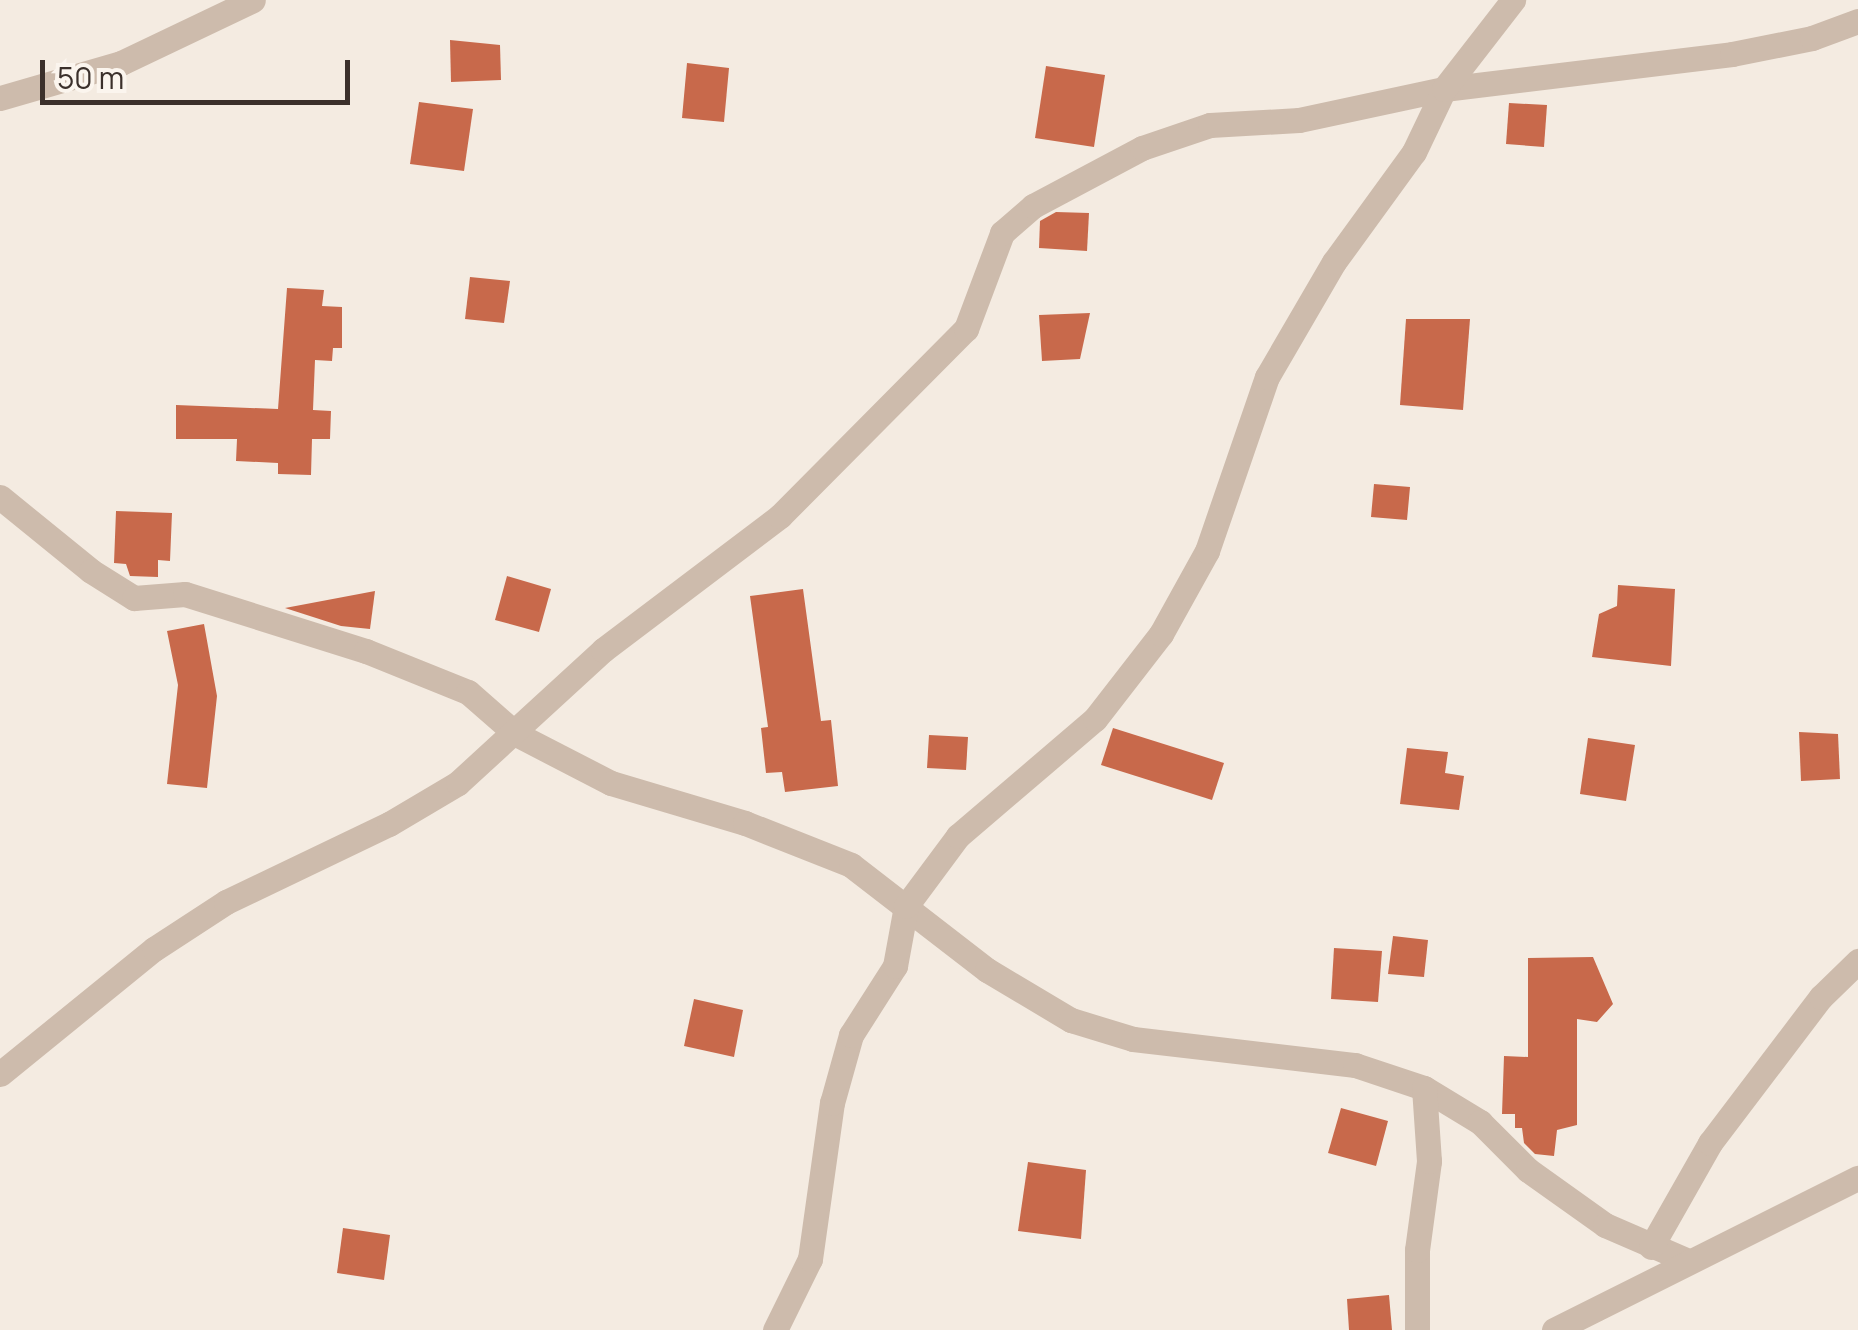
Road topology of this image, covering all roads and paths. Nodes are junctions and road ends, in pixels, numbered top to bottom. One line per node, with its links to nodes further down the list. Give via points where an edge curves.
1 (253, 0): 5 (street, via 121,63)
2 (1513, 0): 4 (street)
3 (1858, 21): 4 (street, via 1732,54)
4 (1444, 89): 7 (street, via 1299,120 1210,125 1142,148 1032,206 1002,233 966,329 780,516 603,650); 8 (street, via 1414,152 1334,262 1267,377 1207,551 1161,634 1095,719 958,836)
5 (0, 98)
6 (0, 497): 7 (street, via 134,598 184,594 366,650 468,692)
7 (516, 734): 8 (street, via 611,783 852,864); 10 (street, via 426,804 278,874 154,949)
8 (906, 906): 11 (street, via 987,970 1071,1020 1133,1039 1355,1065); 15 (street, via 896,966 852,1034 832,1104 810,1259)
9 (1858, 961): 13 (street, via 1821,998 1710,1143)
10 (0, 1074)
11 (1424, 1088): 13 (street, via 1480,1122 1528,1170 1605,1225); 16 (street, via 1429,1161 1417,1250)
12 (1858, 1178): 14 (street)
13 (1651, 1246): 14 (street)
14 (1688, 1261): 17 (street)
15 (774, 1330)
16 (1417, 1330)
17 (1554, 1330)

